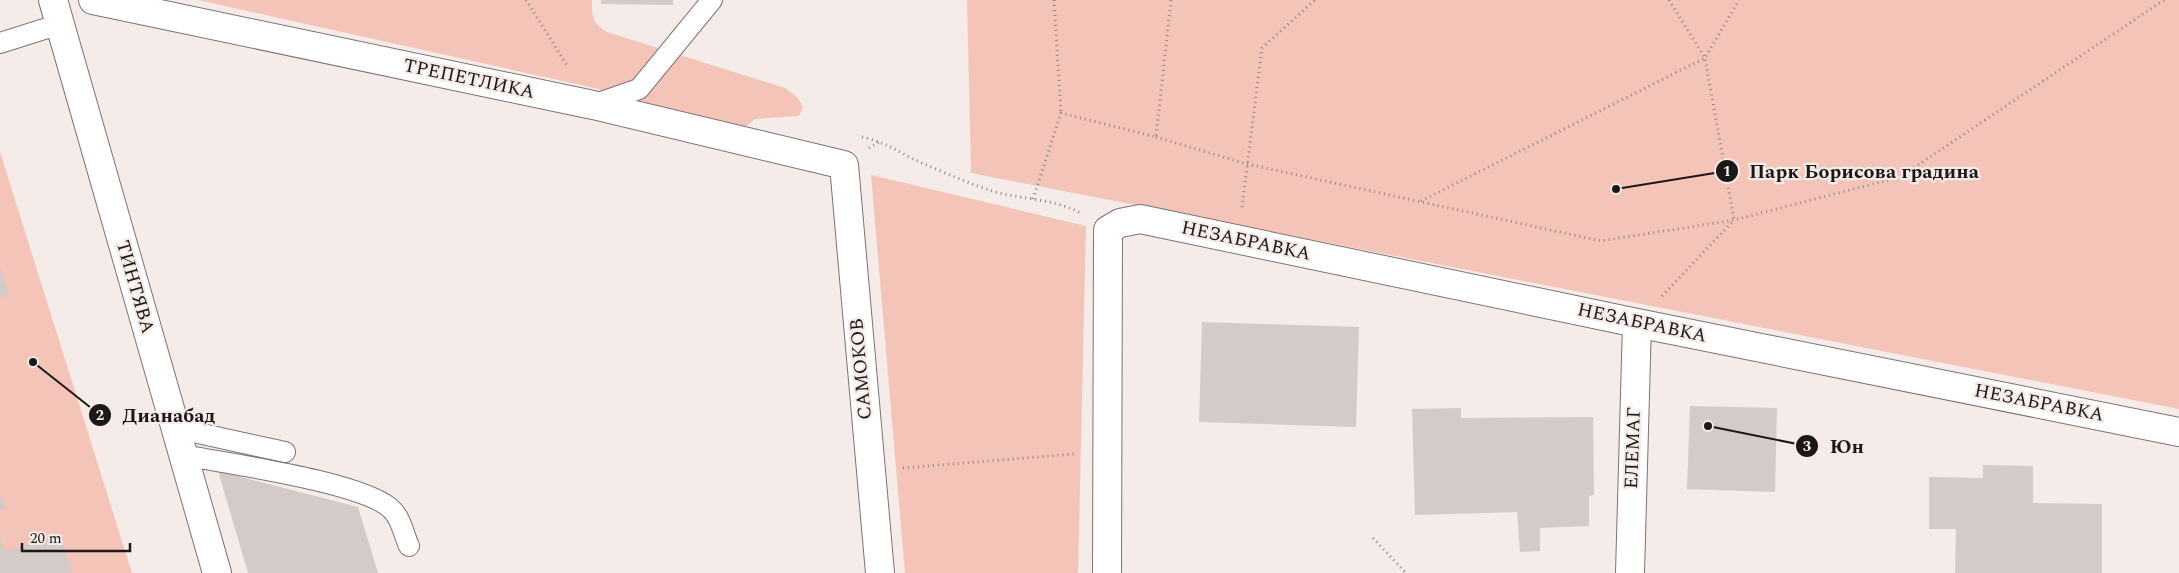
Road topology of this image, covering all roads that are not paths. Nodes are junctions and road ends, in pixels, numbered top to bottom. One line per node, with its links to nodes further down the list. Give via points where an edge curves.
1 (93, 0): 5 (street, ТРЕПЕТЛИКА)
2 (712, 0): 5 (lane, via 639,88)
3 (56, 12): 4 (lane); 8 (street, ТИНТЯВА)
4 (0, 43)
5 (593, 105): 6 (street, ТРЕПЕТЛИКА)
6 (844, 165): 14 (street, САМОКОВ)
7 (1637, 323): 9 (street, НЕЗАБРАВКА); 15 (street, НЕЗАБРАВКА, via 1140,219 1120,223 1108,230); 16 (street, ЕЛЕМАГ)
8 (175, 428): 10 (lane); 11 (street, ТИНТЯВА)
9 (2179, 432)
10 (285, 452)
11 (183, 455): 12 (lane, via 312,480 375,497 394,511); 13 (street, ТИНТЯВА)
12 (409, 546)
13 (217, 573)
14 (880, 573)
15 (1107, 573)
16 (1630, 573)

